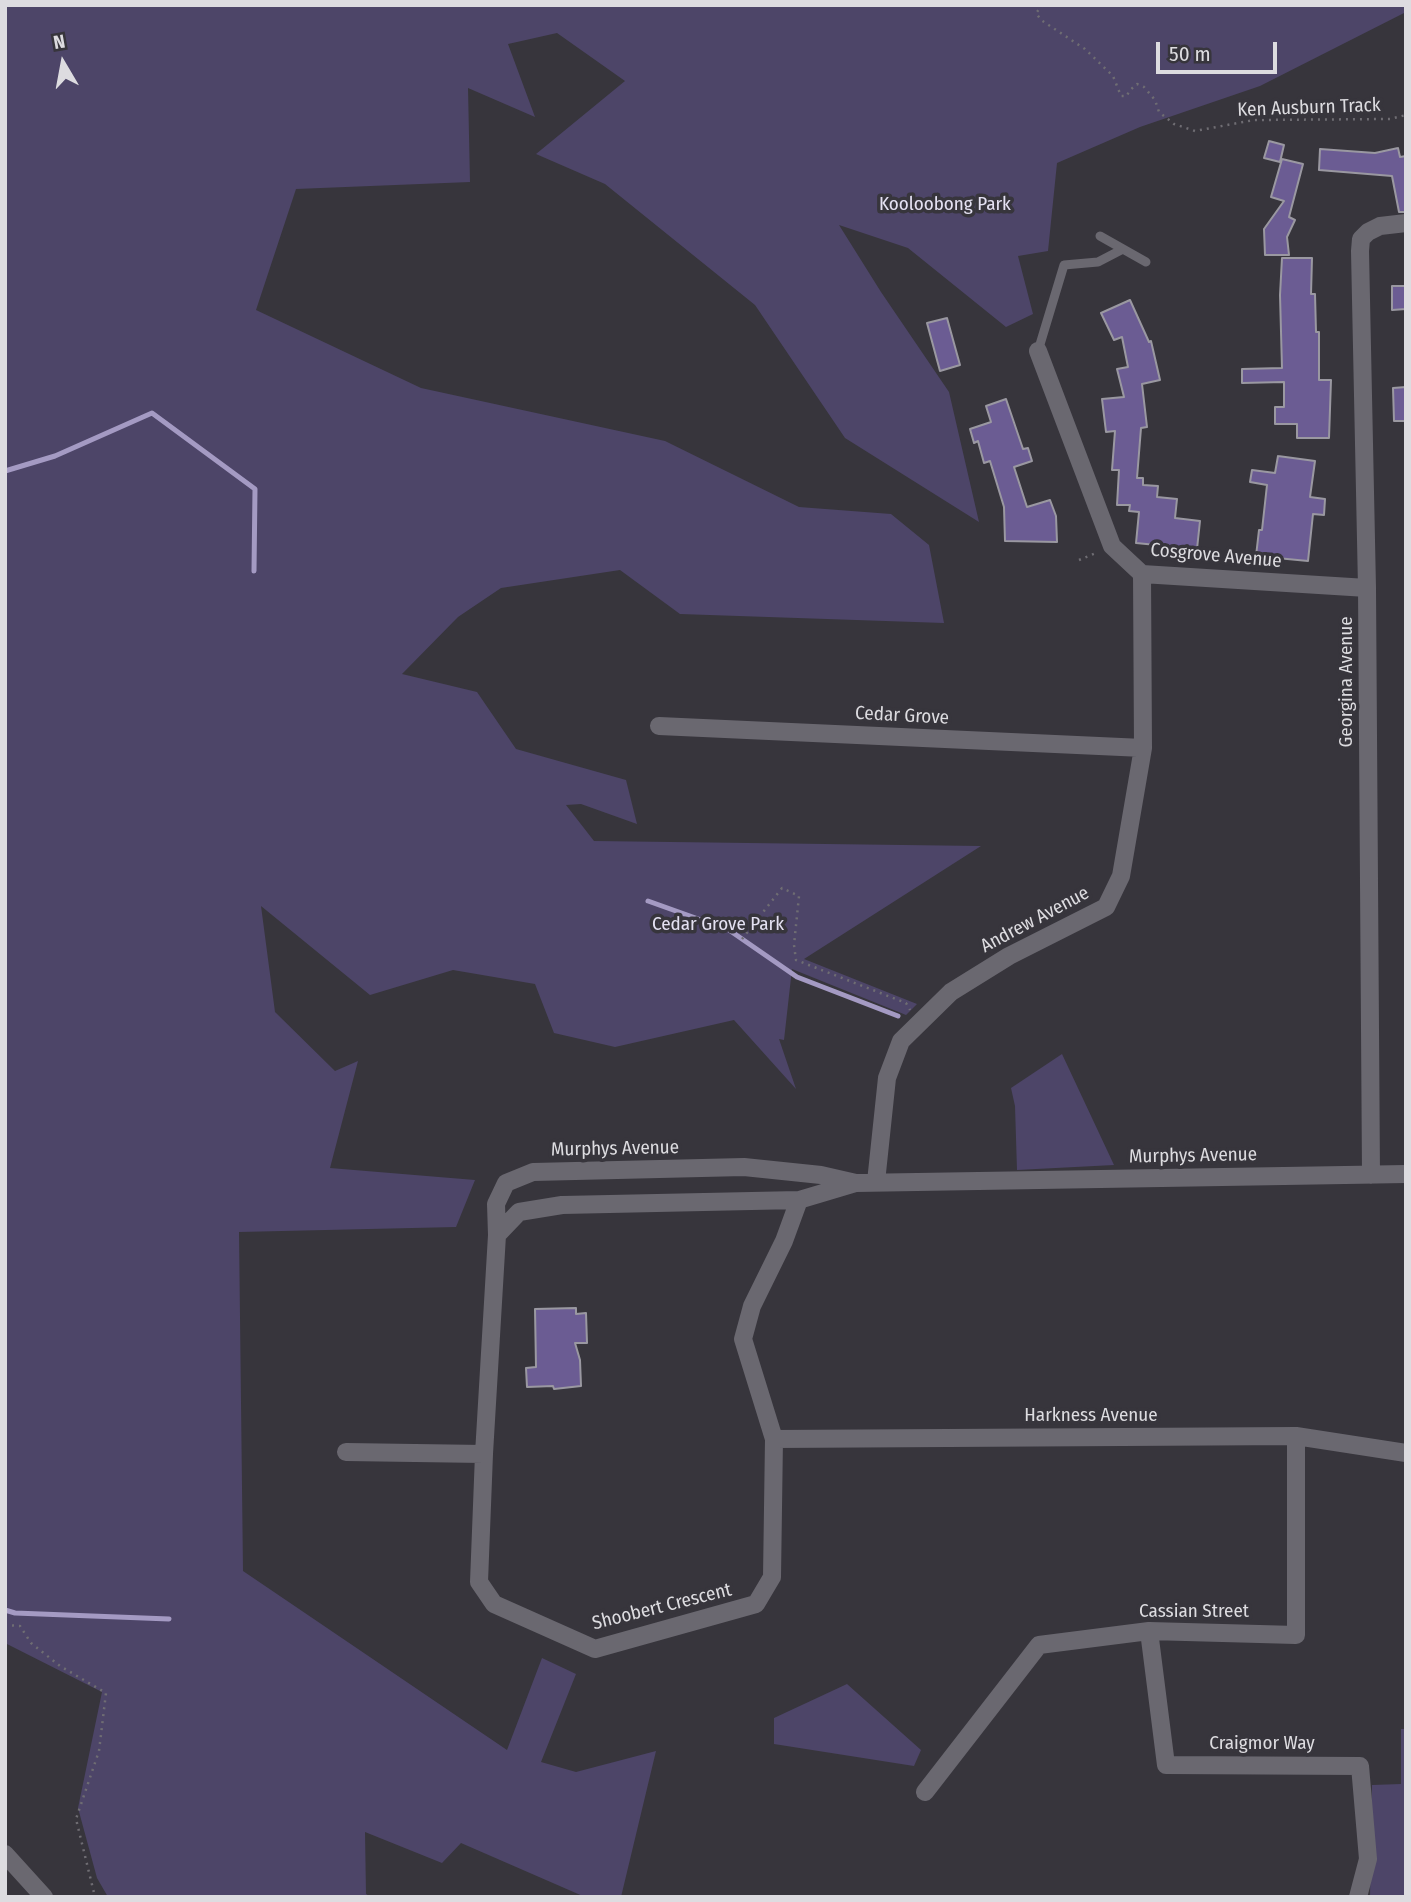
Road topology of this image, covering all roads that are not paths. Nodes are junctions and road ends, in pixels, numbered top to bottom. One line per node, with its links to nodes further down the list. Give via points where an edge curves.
1 (1406, 223): 7 (street, Georgina Avenue, via 1368,232 1360,250)
2 (1100, 236): 3 (lane)
3 (1123, 249): 4 (lane); 5 (lane, via 1098,262 1063,265)
4 (1146, 262)
5 (1038, 351): 6 (street, Cosgrove Avenue, via 1112,546)
6 (1142, 574): 7 (street, Cosgrove Avenue); 9 (street, Andrew Avenue)
7 (1367, 588): 10 (street, Georgina Avenue)
8 (659, 726): 9 (street, Cedar Grove)
9 (1143, 748): 12 (street, Andrew Avenue, via 1121,876 1106,907 1009,956 951,992 901,1041 887,1078)
10 (1371, 1174): 11 (street, Murphys Avenue); 12 (street, Murphys Avenue)
11 (1406, 1174)
12 (876, 1182): 13 (street, Murphys Avenue)
13 (856, 1183): 14 (street, Murphys Avenue); 15 (street, Murphys Avenue, via 744,1167 533,1172 506,1183 496,1204)
14 (799, 1200): 15 (street, Murphys Avenue, via 562,1205 519,1212); 17 (street, Shoobert Crescent, via 752,1306 743,1339)
15 (497, 1235): 20 (street, Shoobert Crescent)
16 (1296, 1436): 17 (street, Harkness Avenue); 19 (street, Harkness Avenue); 21 (street, Cassian Street, via 1296,1634)
17 (774, 1439): 20 (street, Shoobert Crescent, via 772,1577 756,1604 595,1649 494,1604 479,1582)
18 (346, 1452): 20 (street)
19 (1406, 1452)
20 (484, 1454)
21 (1149, 1631): 22 (street, Cassian Street, via 1039,1645); 25 (street, Craigmor Way, via 1166,1765 1360,1766 1368,1859)
22 (925, 1792)
23 (7, 1859): 24 (street)
24 (44, 1897)
25 (1358, 1897)

